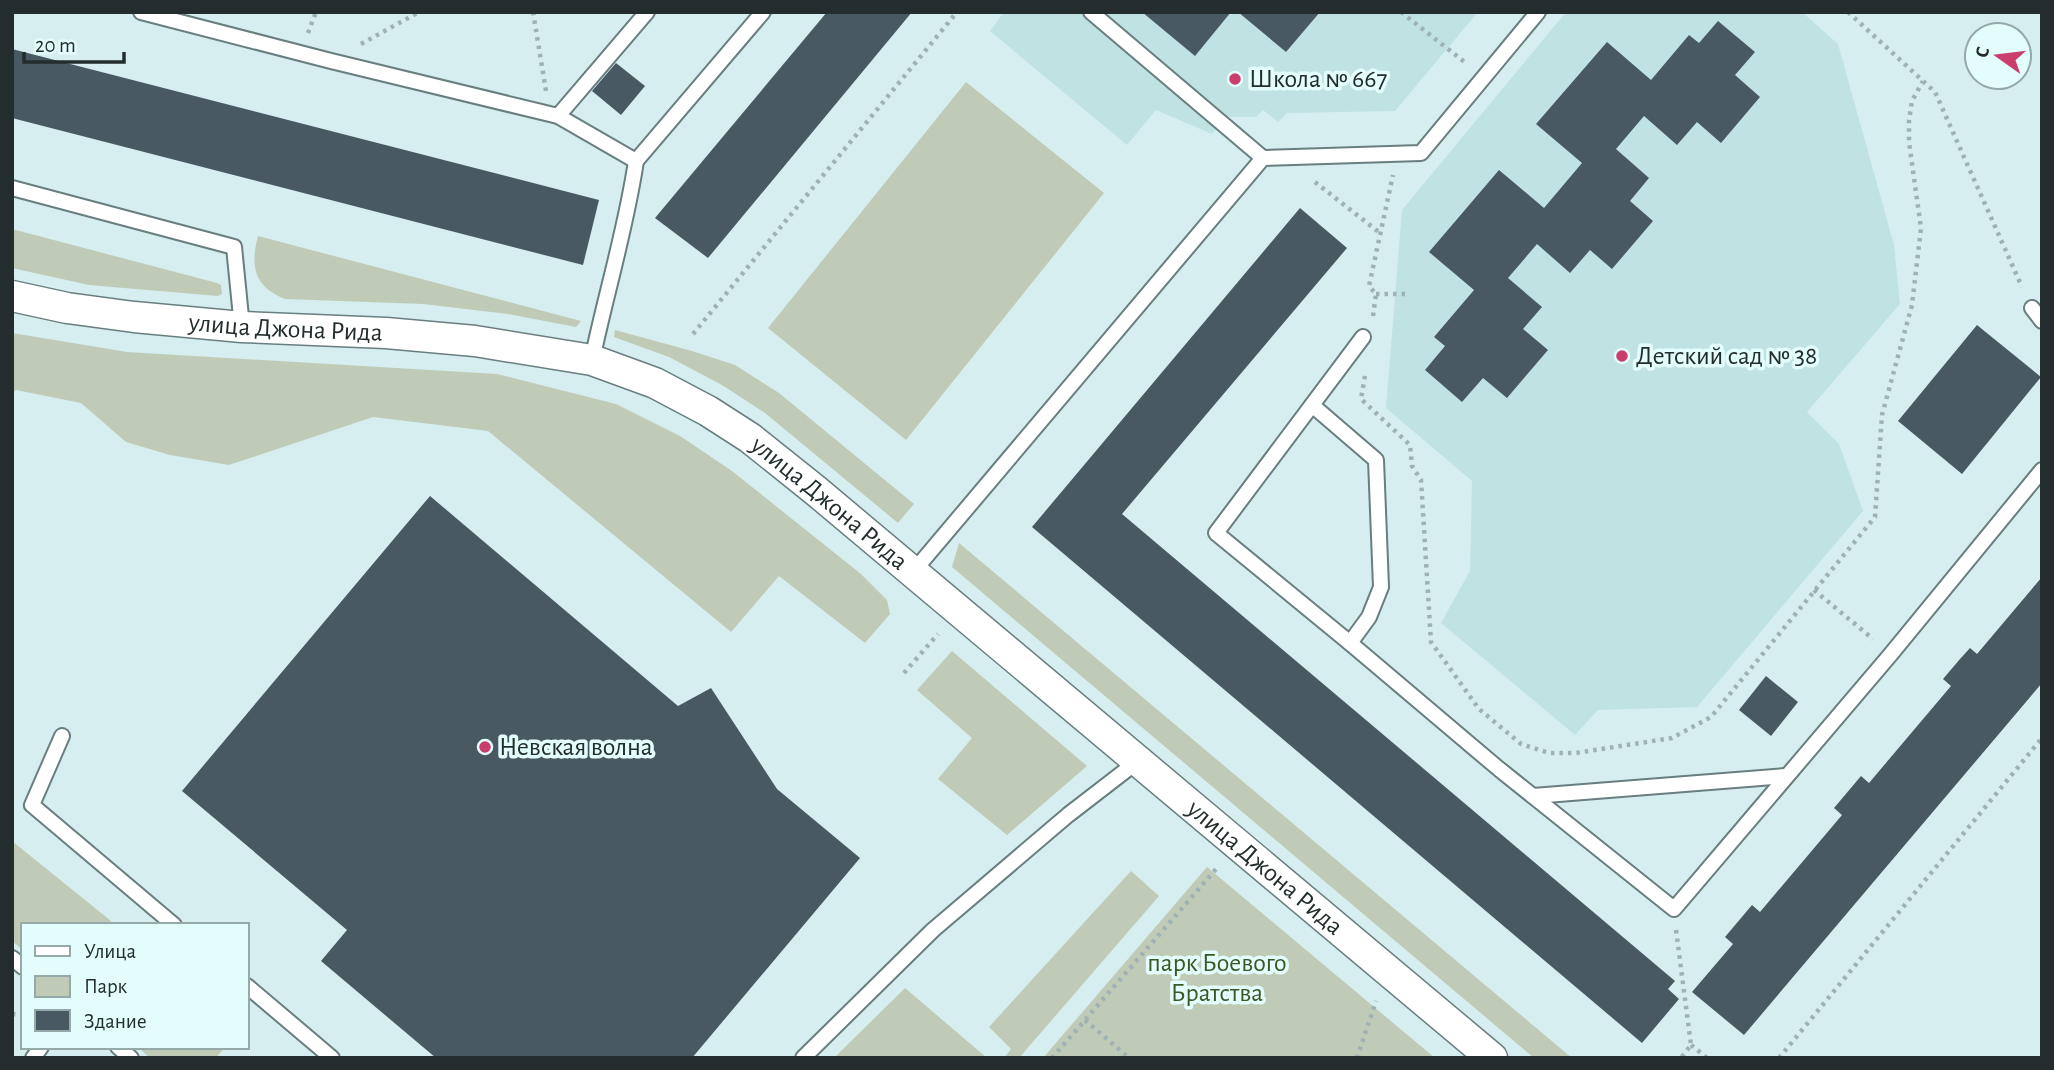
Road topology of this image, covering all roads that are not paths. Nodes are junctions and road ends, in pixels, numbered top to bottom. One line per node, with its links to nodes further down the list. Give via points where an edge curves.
1 (141, 12): 6 (lane)
2 (647, 12): 6 (lane)
3 (764, 12): 8 (lane)
4 (1091, 12): 7 (lane)
5 (1538, 12): 7 (lane, via 1421,153)
6 (554, 115): 8 (lane)
7 (1263, 159): 18 (lane)
8 (636, 161): 15 (lane)
9 (12, 188): 13 (lane, via 234,247)
10 (12, 296): 13 (street, улица Джона Рида, via 67,308)
11 (2032, 308): 12 (lane)
12 (2042, 321)
13 (242, 327): 15 (street, улица Джона Рида, via 475,341)
14 (1367, 332): 16 (lane)
15 (592, 360): 18 (street, улица Джона Рида, via 655,383 750,438)
16 (1312, 405): 19 (lane, via 1376,460 1381,587 1369,617); 19 (lane, via 1216,533)
17 (2042, 470): 22 (lane)
18 (913, 572): 21 (street, улица Джона Рида)
19 (1350, 643): 23 (lane)
20 (62, 736): 24 (lane, via 32,805)
21 (1138, 761): 27 (lane, via 933,930); 28 (street, улица Джона Рида)
22 (1786, 776): 23 (lane); 23 (lane, via 1674,909)
23 (1533, 796)
24 (172, 923)
25 (248, 987): 26 (lane)
26 (332, 1058)
27 (803, 1058)
28 (1492, 1058)

